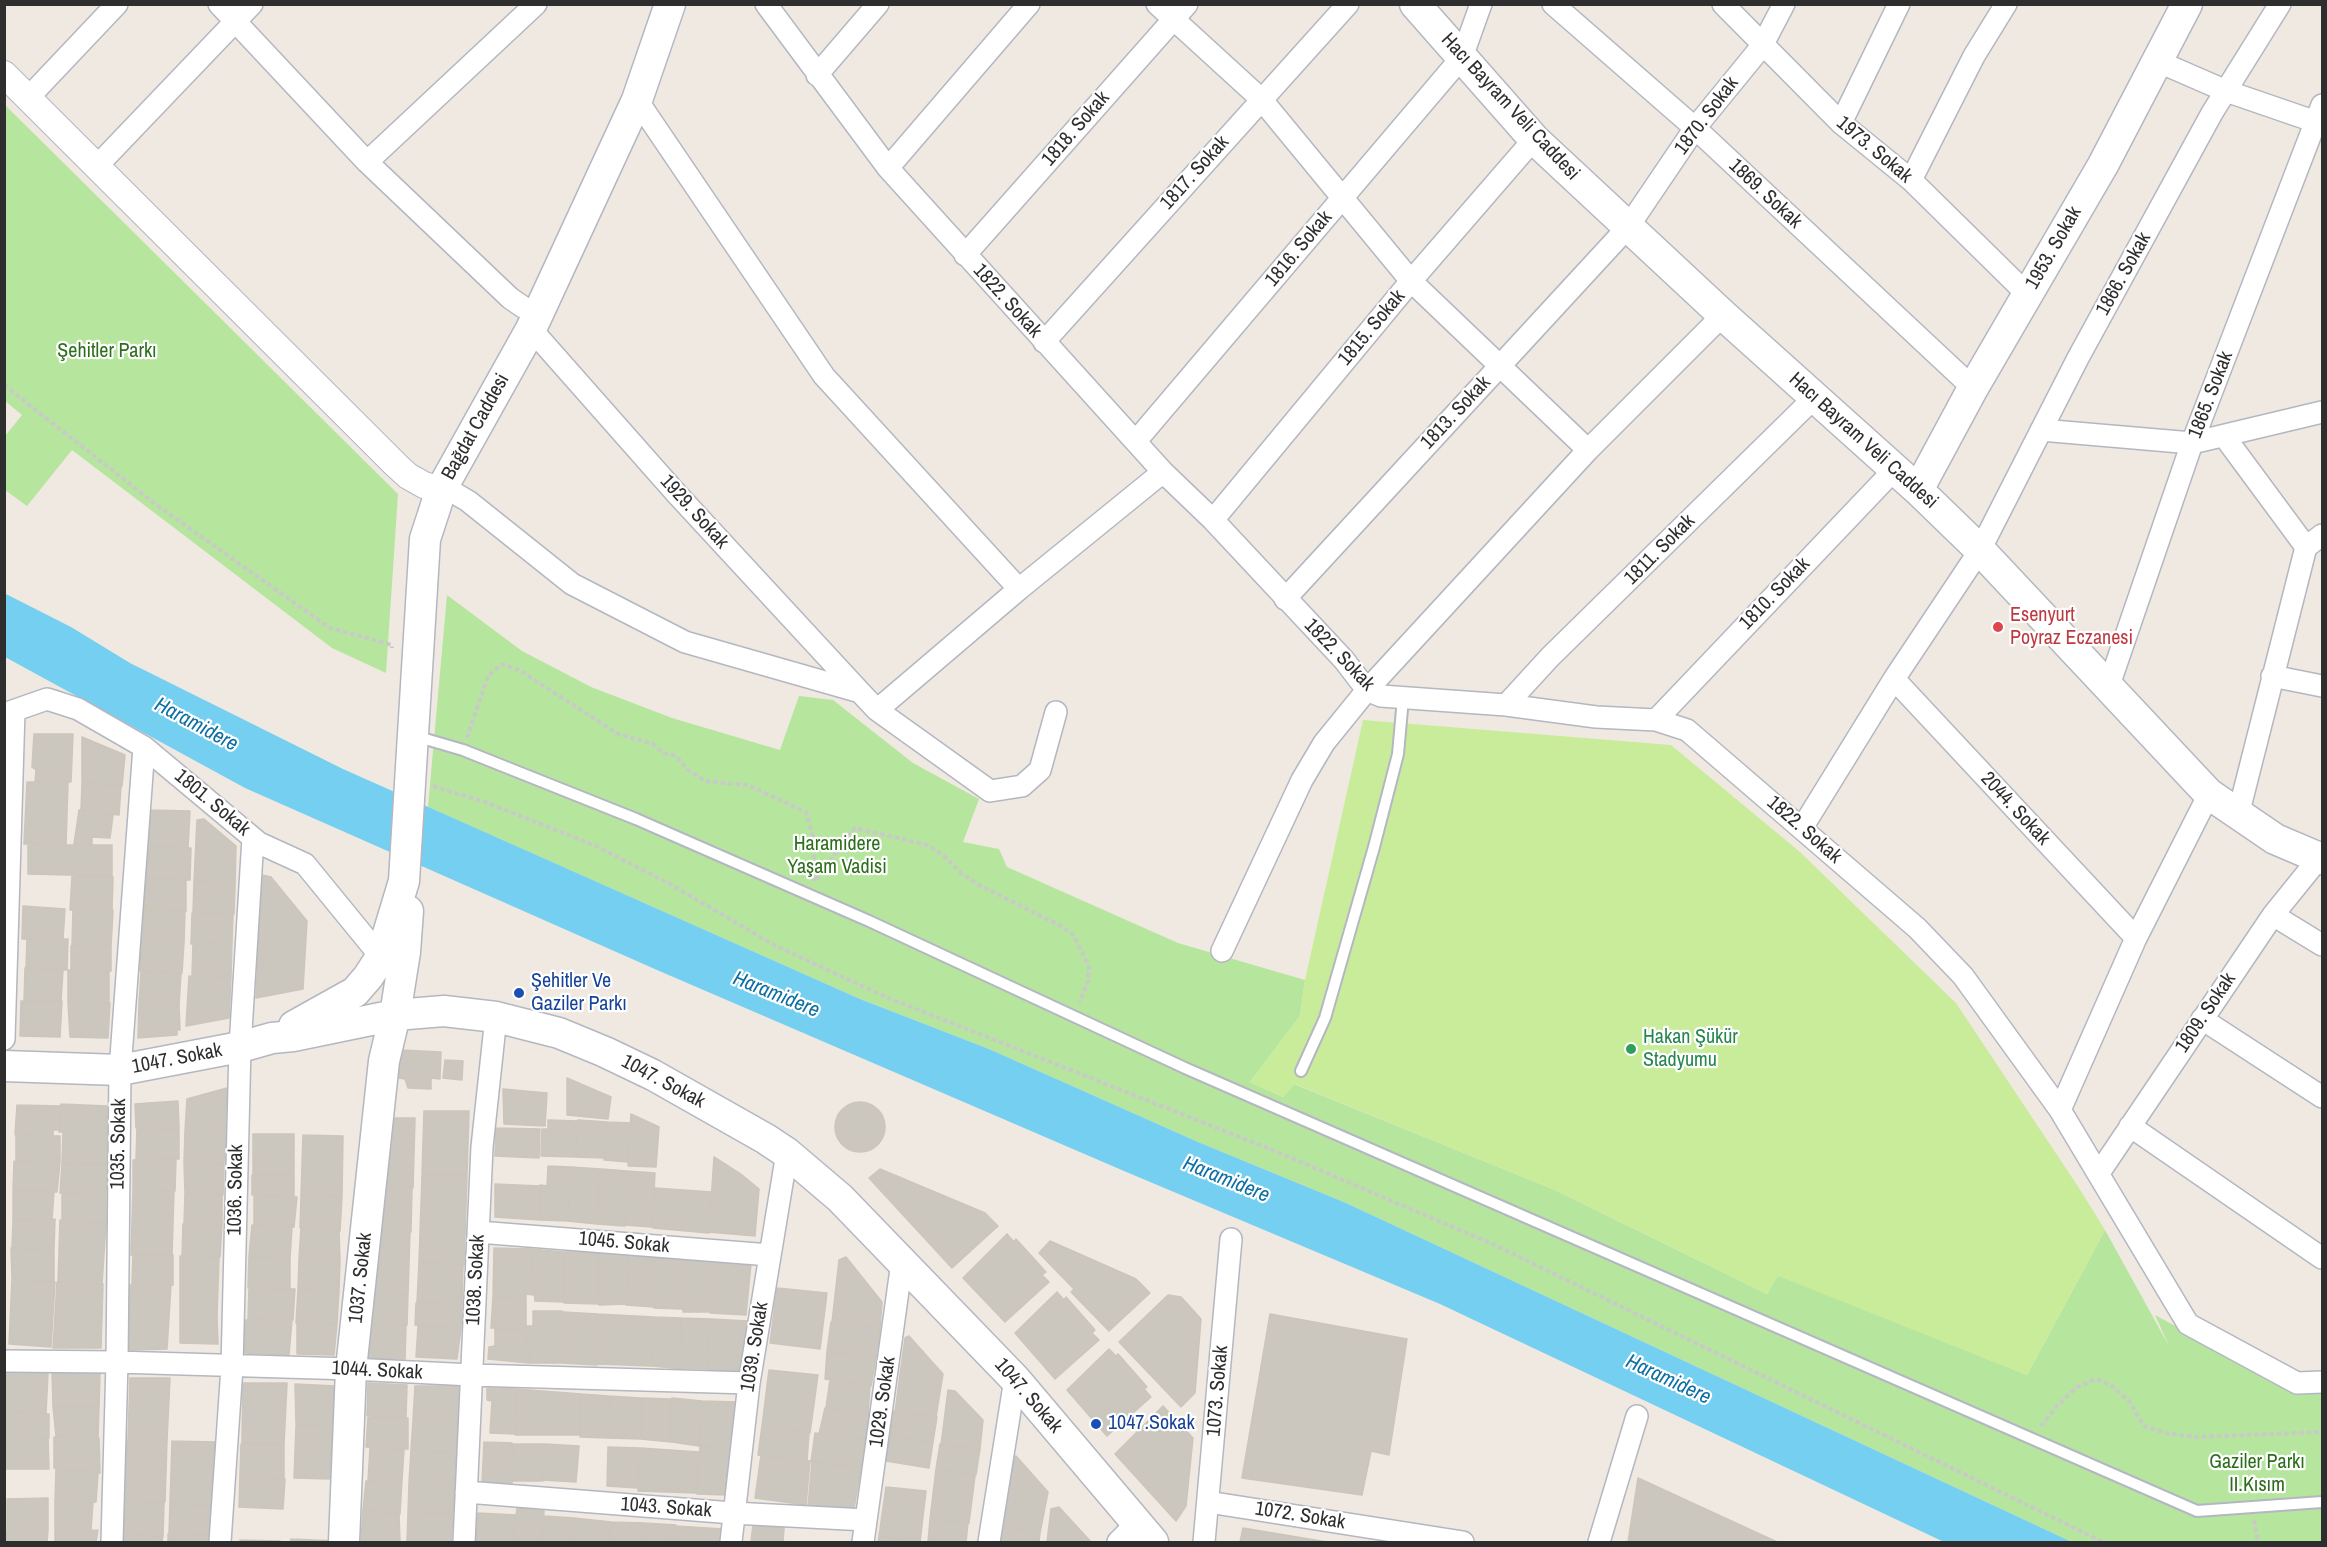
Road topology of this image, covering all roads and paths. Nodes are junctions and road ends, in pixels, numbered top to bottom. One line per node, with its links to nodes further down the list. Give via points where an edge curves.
1 (117, 4): 28 (street)
2 (219, 4): 21 (street)
3 (252, 4): 21 (street)
4 (536, 4): 35 (street)
5 (670, 4): 30 (main road, Bağdat Caddesi)
6 (766, 4): 26 (street, 1822. Sokak)
7 (878, 4): 26 (street)
8 (1029, 4): 37 (street)
9 (1157, 4): 20 (street)
10 (1348, 4): 29 (street, 1817. Sokak)
11 (1415, 4): 23 (main road, Hacı Bayram Veli Caddesi)
12 (1481, 4): 23 (street)
13 (1552, 4): 33 (street, 1869. Sokak)
14 (1723, 4): 22 (street, 1973. Sokak)
15 (1784, 4): 22 (street, 1870. Sokak)
16 (1899, 4): 32 (street)
17 (2006, 4): 38 (street, via 1974,56)
18 (2187, 4): 24 (main road, 1953. Sokak)
19 (2280, 4): 27 (street, 1866. Sokak)
20 (1180, 12): 29 (street); 41 (street, 1818. Sokak)
21 (234, 21): 35 (street); 36 (street)
22 (1762, 46): 32 (street, 1973. Sokak); 33 (street, 1870. Sokak)
23 (1462, 57): 34 (main road, Hacı Bayram Veli Caddesi); 39 (street, 1816. Sokak)
24 (2157, 61): 27 (street); 43 (main road, 1953. Sokak, via 2103,165)
25 (4, 74): 28 (street)
26 (817, 75): 37 (street, 1822. Sokak)
27 (2226, 91): 31 (street); 52 (street, 1866. Sokak)
28 (28, 98): 36 (street)
29 (1261, 99): 39 (street); 46 (street, 1817. Sokak)
30 (637, 100): 45 (main road, Bağdat Caddesi); 64 (street, via 824,376)
31 (2320, 117): 55 (street, 1865. Sokak)
32 (1841, 123): 38 (street, 1973. Sokak)
33 (1695, 128): 40 (street, 1870. Sokak); 49 (street, 1869. Sokak)
34 (1534, 139): 40 (main road, Hacı Bayram Veli Caddesi); 42 (street, 1815. Sokak)
35 (367, 162): 45 (street)
36 (97, 166): 59 (street, via 396,465 424,485)
37 (888, 168): 41 (street, 1822. Sokak)
38 (1911, 180): 43 (street, 1973. Sokak)
39 (1342, 198): 42 (street); 54 (street, 1816. Sokak)
40 (1628, 227): 44 (main road, Hacı Bayram Veli Caddesi); 47 (street, 1813. Sokak)
41 (965, 255): 46 (street, 1822. Sokak)
42 (1411, 281): 47 (street); 61 (street, 1815. Sokak)
43 (2027, 294): 49 (main road, 1953. Sokak)
44 (1723, 315): 50 (main road, Hacı Bayram Veli Caddesi); 56 (street)
45 (535, 321): 59 (main road, Bağdat Caddesi); 72 (street, 1929. Sokak, via 675,492)
46 (1044, 342): 54 (street, 1822. Sokak)
47 (1500, 365): 56 (street); 65 (street, 1813. Sokak)
48 (4, 385): 66 (path, via 158,506 330,628 392,645)
49 (1973, 388): 60 (main road, 1953. Sokak)
50 (1816, 396): 57 (main road, Hacı Bayram Veli Caddesi); 74 (street, 1811. Sokak)
51 (2322, 411): 53 (street)
52 (2041, 430): 55 (street); 63 (street, 1866. Sokak)
53 (2224, 436): 55 (street); 62 (street)
54 (1136, 441): 58 (street, 1822. Sokak)
55 (2192, 443): 70 (street, 1865. Sokak)
56 (1588, 450): 71 (street)
57 (1895, 469): 60 (main road, Hacı Bayram Veli Caddesi); 78 (street, 1810. Sokak)
58 (1163, 472): 61 (street, 1822. Sokak); 64 (street)
59 (441, 490): 72 (street, via 468,501 572,584 685,642); 79 (main road, Bağdat Caddesi, via 425,539)
60 (1918, 490): 63 (main road, Hacı Bayram Veli Caddesi)
61 (1213, 520): 65 (street, 1822. Sokak)
62 (2314, 541): 67 (street)
63 (1980, 550): 68 (street, 1866. Sokak); 70 (main road, Hacı Bayram Veli Caddesi)
64 (1019, 589): 75 (street)
65 (1285, 599): 71 (street, 1822. Sokak, via 1344,660)
66 (392, 656)
67 (2272, 676): 69 (street); 84 (street)
68 (1894, 679): 85 (street, 1866. Sokak); 92 (street, 2044. Sokak)
69 (2322, 686)
70 (2108, 688): 83 (main road, Hacı Bayram Veli Caddesi)
71 (1366, 690): 73 (street, 1822. Sokak); 94 (street, via 1324,743 1302,780)
72 (860, 692): 75 (street, 1929. Sokak)
73 (1403, 698): 74 (street, 1822. Sokak); 105 (lane, via 1398,754 1374,847 1325,1018)
74 (1506, 705): 78 (street, 1822. Sokak)
75 (877, 710): 76 (street, 1929. Sokak, via 990,791 1022,786 1040,770)
76 (1056, 712)
77 (9, 713): 80 (street, 1801. Sokak, via 47,699 78,709); 101 (street)
78 (1656, 720): 85 (street, 1822. Sokak, via 1687,730)
79 (412, 735): 81 (lane); 89 (main road, Bağdat Caddesi)
80 (144, 747): 86 (street, 1801. Sokak); 104 (street, 1035. Sokak)
81 (463, 750): 88 (path, via 488,676 502,664 519,670 618,734 653,744 663,753 676,756 705,782 747,785 806,812 814,840); 90 (lane, via 636,819)
82 (431, 786): 144 (path, via 485,802 597,846 774,945 886,997 1275,1151 1495,1245)
83 (2209, 794): 84 (main road, Hacı Bayram Veli Caddesi); 92 (street)
84 (2238, 815): 87 (main road, Hacı Bayram Veli Caddesi, via 2275,839)
85 (1802, 828): 107 (street, 1822. Sokak, via 1917,928 1963,976)
86 (253, 838): 95 (street, 1801. Sokak, via 305,864); 102 (street, 1036. Sokak)
87 (2320, 858): 91 (street, 1809. Sokak)
88 (815, 880): 90 (path); 97 (path, via 855,828 927,845 979,885 1074,936 1089,967 1088,982)
89 (404, 881): 95 (main road); 96 (main road, 1037. Sokak, via 408,911)
90 (807, 894): 97 (lane)
91 (2273, 915): 93 (street); 99 (street, 1809. Sokak)
92 (2136, 938): 107 (street)
93 (2322, 945)
94 (1222, 951)
95 (381, 957): 100 (main road, via 355,992)
96 (395, 1016): 98 (main road, 1047. Sokak, via 444,1011); 100 (main road, 1047. Sokak); 119 (main road, 1037. Sokak, via 384,1061)
97 (1073, 1016): 126 (lane)
98 (496, 1017): 109 (main road, 1047. Sokak, via 559,1033 605,1052 653,1075); 111 (street, 1038. Sokak, via 482,1147)
99 (2202, 1019): 106 (street); 108 (street, 1809. Sokak)
100 (272, 1038): 102 (main road, 1047. Sokak)
101 (4, 1039)
102 (240, 1047): 104 (main road, 1047. Sokak); 118 (street, 1036. Sokak)
103 (4, 1066): 104 (main road, 1047. Sokak)
104 (120, 1070): 117 (street, 1035. Sokak)
105 (1301, 1071)
106 (2322, 1097)
107 (2060, 1110): 110 (street, 1822. Sokak)
108 (2130, 1126): 110 (street, 1809. Sokak); 114 (street)
109 (787, 1153): 113 (street, 1039. Sokak); 115 (main road, 1047. Sokak, via 840,1198)
110 (2099, 1173): 122 (street, 1822. Sokak, via 2188,1324 2297,1383)
111 (478, 1232): 113 (street, 1045. Sokak); 120 (street, 1038. Sokak)
112 (1231, 1239): 128 (street, 1073. Sokak)
113 (770, 1255): 123 (street, 1039. Sokak)
114 (2322, 1258)
115 (902, 1262): 121 (main road, 1047. Sokak); 132 (street, 1029. Sokak)
116 (4, 1361): 117 (street, 1044. Sokak)
117 (117, 1362): 118 (street, 1044. Sokak); 134 (street, 1035. Sokak)
118 (232, 1367): 119 (street, 1044. Sokak); 135 (street, 1036. Sokak)
119 (351, 1369): 120 (street, 1044. Sokak); 136 (main road, 1037. Sokak)
120 (472, 1375): 123 (street, 1044. Sokak); 127 (street, 1038. Sokak)
121 (1015, 1379): 133 (main road, 1047. Sokak); 140 (street)
122 (2322, 1382)
123 (749, 1383): 131 (street, 1039. Sokak)
124 (1637, 1416): 143 (street)
125 (2322, 1432): 126 (path, via 2196,1437 2165,1433 2144,1426 2129,1401 2111,1385 2096,1379 2078,1387 2057,1406)
126 (2032, 1438): 130 (lane, via 2198,1511)
127 (466, 1492): 131 (street, 1043. Sokak); 137 (street, 1038. Sokak)
128 (1208, 1502): 141 (street, 1073. Sokak); 142 (street, 1072. Sokak)
129 (2322, 1502): 130 (lane)
130 (2253, 1507): 145 (path)
131 (734, 1513): 132 (street, 1043. Sokak); 138 (street, 1039. Sokak)
132 (866, 1521): 139 (street, 1029. Sokak)
133 (1136, 1536)
134 (111, 1542)
135 (220, 1542)
136 (344, 1542)
137 (464, 1542)
138 (731, 1542)
139 (863, 1542)
140 (989, 1542)
141 (1204, 1542)
142 (1463, 1542)
143 (1599, 1542)
144 (2103, 1542)
145 (2258, 1542)

